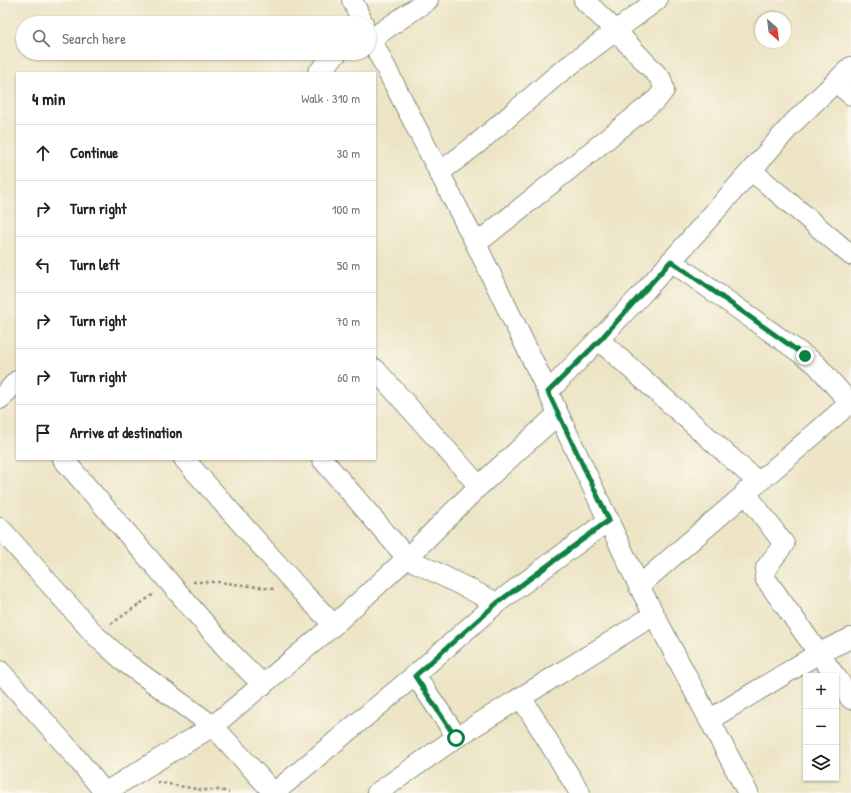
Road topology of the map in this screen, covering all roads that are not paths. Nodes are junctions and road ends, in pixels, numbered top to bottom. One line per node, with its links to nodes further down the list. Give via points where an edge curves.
1 (352, 0): 5 (street)
2 (428, 0): 6 (street)
3 (584, 0): 7 (street)
4 (658, 0): 7 (street)
5 (360, 16)
6 (376, 28)
7 (616, 31): 15 (street, via 558,74); 16 (street, via 661,79 664,90 658,98)
8 (376, 48): 15 (street)
9 (330, 60): 11 (street)
10 (851, 67): 12 (street)
11 (319, 72)
12 (836, 82): 13 (street); 14 (street, via 793,123)
13 (851, 95)
14 (752, 171): 17 (street); 18 (street)
15 (439, 173): 16 (street)
16 (476, 244): 21 (street)
17 (851, 255)
18 (671, 261): 19 (street); 22 (street, via 816,364)
19 (600, 340): 21 (street); 28 (street)
20 (376, 370): 27 (street)
21 (548, 392): 23 (street)
22 (851, 402): 28 (street)
23 (558, 414): 27 (street); 29 (street)
24 (64, 460): 42 (street, via 226,648)
25 (185, 460): 35 (street)
26 (323, 460): 31 (street)
27 (479, 486): 31 (street)
28 (752, 487): 32 (street); 37 (street, via 784,544 766,568 765,578)
29 (609, 520): 32 (street); 33 (street)
30 (0, 528): 46 (street, via 96,636 126,662)
31 (407, 558): 33 (street); 35 (street)
32 (638, 586): 34 (street)
33 (497, 603): 40 (street)
34 (654, 615): 43 (street); 45 (street)
35 (334, 625): 42 (street)
36 (851, 638): 37 (street)
37 (819, 653): 39 (street); 45 (street)
38 (0, 671): 48 (street)
39 (833, 673)
40 (415, 676): 47 (street); 49 (street)
41 (839, 681): 44 (street)
42 (263, 685): 46 (street)
43 (521, 698): 47 (street); 51 (street)
44 (851, 698)
45 (709, 720): 52 (street)
46 (213, 726): 48 (street); 49 (street)
47 (456, 738): 50 (street)
48 (105, 793)
49 (274, 793)
50 (377, 793)
51 (580, 793)
52 (748, 793)

